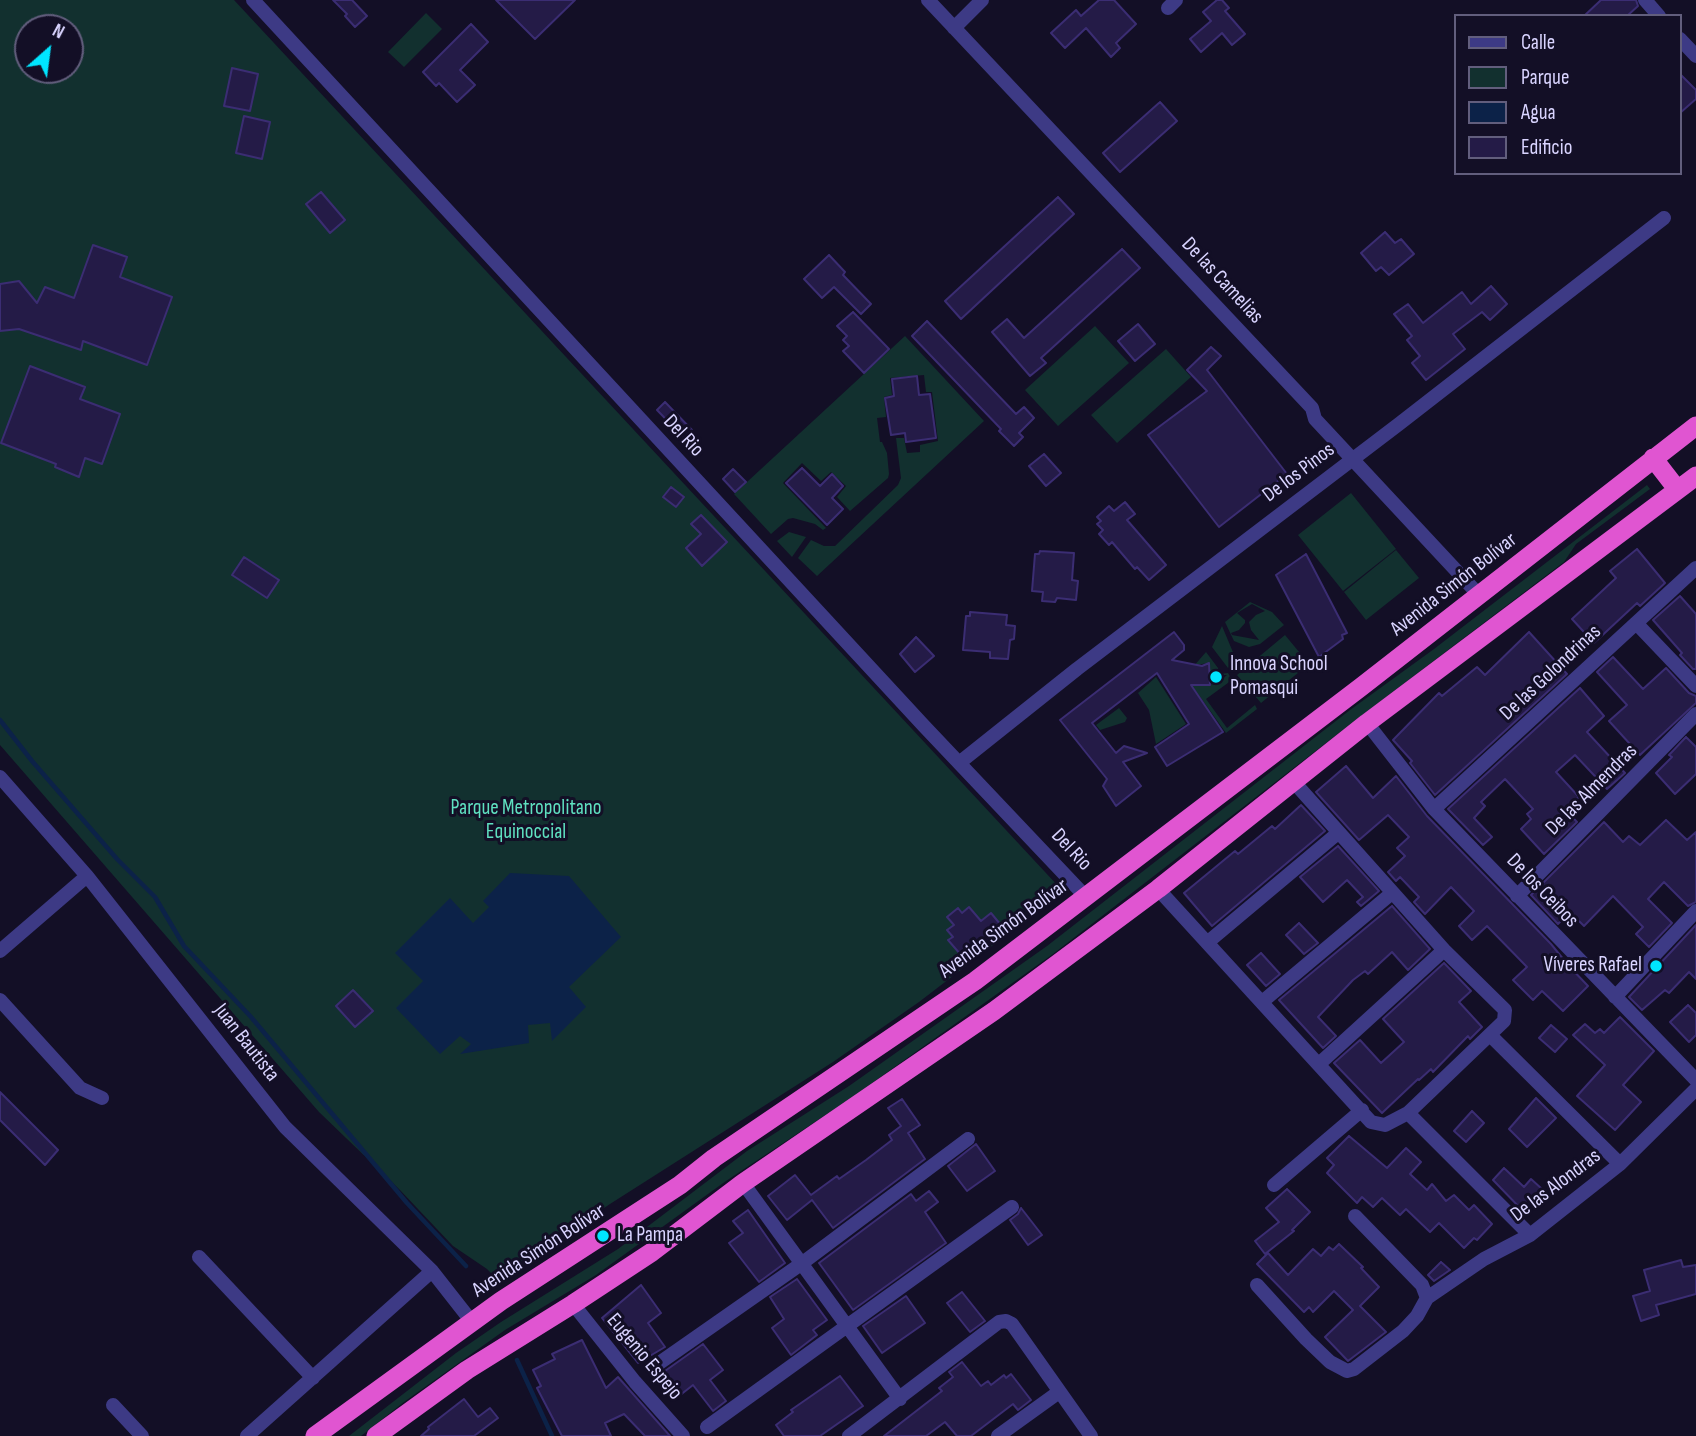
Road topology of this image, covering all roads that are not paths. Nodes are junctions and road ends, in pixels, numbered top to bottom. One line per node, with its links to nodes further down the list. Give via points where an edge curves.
1 (253, 0): 21 (street, Del Rio)
2 (928, 0): 6 (street, De las Camelias)
3 (982, 0): 6 (street)
4 (1645, 0): 5 (street)
5 (1657, 14)
6 (954, 28): 12 (street, De las Camelias, via 1312,408 1315,419)
7 (1682, 41): 8 (street)
8 (1696, 56)
9 (1664, 218): 12 (street, De los Pinos)
10 (1696, 426): 11 (highway, Avenida Simón Bolívar)
11 (1653, 458): 14 (highway); 16 (highway, Avenida Simón Bolívar)
12 (1352, 460): 16 (street, De las Camelias); 21 (street, De los Pinos)
13 (1696, 476): 14 (highway)
14 (1678, 489): 20 (highway)
15 (1696, 568): 17 (street, De las Golondrinas)
16 (1479, 595): 30 (highway, Avenida Simón Bolívar)
17 (1636, 624): 18 (street); 24 (street, De las Golondrinas)
18 (1696, 686)
19 (1696, 714): 29 (street, De las Almendras)
20 (1367, 723): 23 (highway); 24 (street, De los Ceibos)
21 (960, 763): 30 (street, Del Rio)
22 (0, 777): 26 (street, Juan Bautista)
23 (1293, 781): 25 (street); 27 (highway)
24 (1434, 809): 29 (street, De los Ceibos)
25 (1338, 833): 28 (street); 33 (street)
26 (87, 876): 32 (street); 54 (street, Juan Bautista, via 285,1127)
27 (1158, 889): 33 (street); 47 (highway, via 994,1012)
28 (1392, 893): 34 (street); 37 (street)
29 (1517, 896): 35 (street, De los Ceibos)
30 (1086, 897): 58 (highway, Avenida Simón Bolívar, via 975,981)
31 (1696, 911): 35 (street)
32 (3, 942)
33 (1208, 942): 37 (street)
34 (1444, 950): 38 (street, via 1505,1010 1504,1021); 39 (street)
35 (1615, 997): 40 (street, De los Ceibos)
36 (0, 1000): 42 (street, via 80,1088)
37 (1262, 1002): 39 (street)
38 (1489, 1035): 44 (street); 46 (street)
39 (1319, 1064): 43 (street)
40 (1696, 1080)
41 (1696, 1089): 46 (street, De las Alondras)
42 (102, 1098)
43 (1362, 1110): 44 (street, via 1377,1125); 48 (street)
44 (1408, 1113): 51 (street)
45 (968, 1139): 53 (street)
46 (1620, 1164): 51 (street, De las Alondras)
47 (743, 1183): 53 (street); 57 (highway)
48 (1274, 1185)
49 (1012, 1207): 59 (street)
50 (1355, 1216): 56 (street, via 1422,1285)
51 (1530, 1235): 56 (street, De las Alondras, via 1484,1259)
52 (198, 1256): 61 (street)
53 (802, 1264): 59 (street); 60 (street)
54 (432, 1271): 58 (street, Juan Bautista); 61 (street)
55 (1257, 1285): 56 (street, via 1330,1362 1348,1371 1403,1331)
56 (1427, 1298)
57 (573, 1304): 69 (highway, via 467,1370); 70 (street, Eugenio Espejo)
58 (472, 1322): 68 (highway, Avenida Simón Bolívar)
59 (846, 1325): 63 (street); 65 (street)
60 (655, 1366)
61 (313, 1378): 67 (street)
62 (1059, 1392): 63 (street, via 1006,1321); 72 (street); 73 (street)
63 (900, 1399): 71 (street)
64 (113, 1405): 66 (street)
65 (707, 1427)
66 (142, 1436)
67 (247, 1436)
68 (315, 1436)
69 (376, 1436)
70 (683, 1436)
71 (849, 1436)
72 (998, 1436)
73 (1091, 1436)

